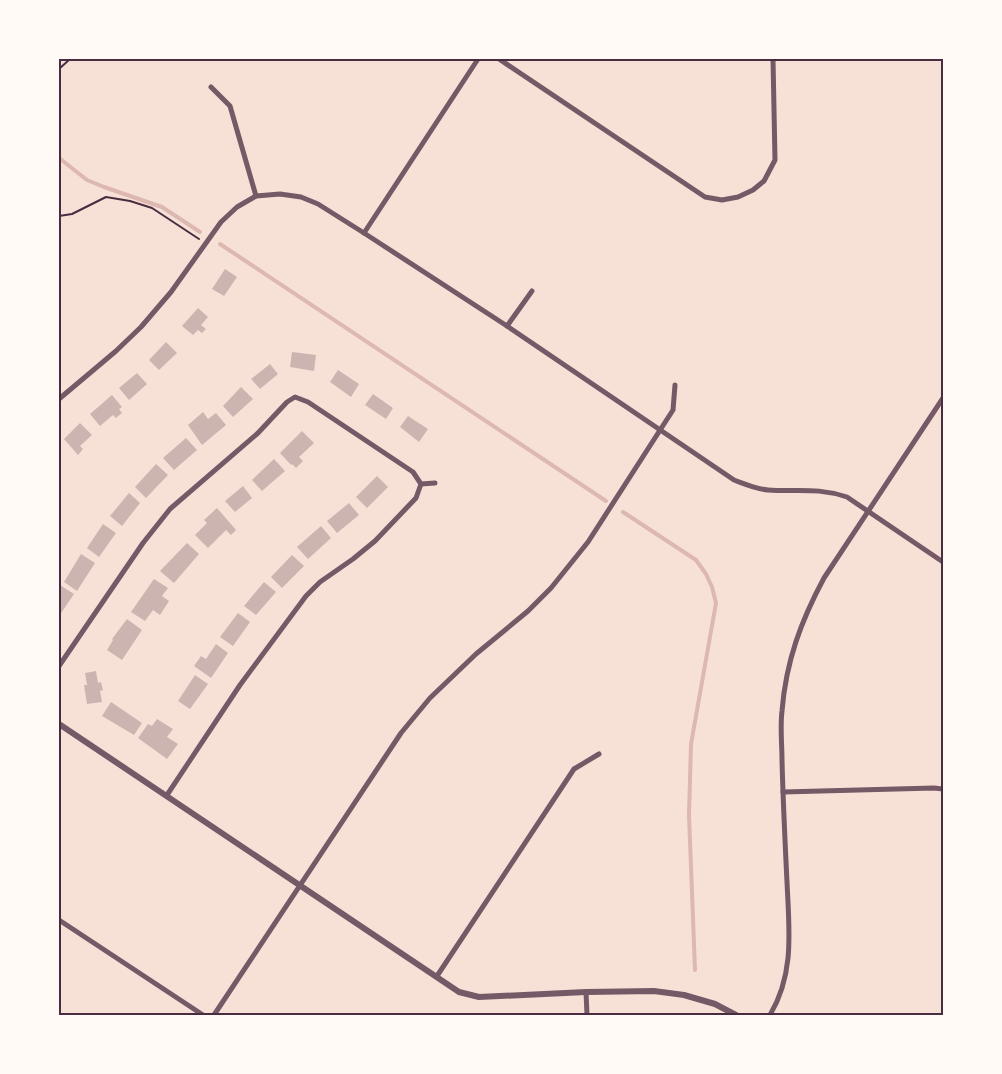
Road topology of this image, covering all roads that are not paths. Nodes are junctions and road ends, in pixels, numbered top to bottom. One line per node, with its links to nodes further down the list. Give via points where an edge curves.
1 (478, 59): 6 (street)
2 (499, 59): 3 (street, via 705,197 722,200 753,190 764,181 775,160)
3 (773, 59)
4 (211, 87): 5 (street, via 230,106)
5 (256, 196): 6 (street, via 280,194 301,197); 11 (street, via 220,222 171,292 141,327)
6 (364, 233): 8 (street)
7 (532, 291): 8 (street)
8 (507, 326): 12 (street)
9 (676, 386): 12 (street, via 673,410)
10 (943, 398): 15 (street)
11 (59, 399)
12 (660, 430): 15 (street, via 734,480 754,488 831,491 847,496); 23 (street, via 588,542 551,588 430,698 401,733)
13 (435, 482): 14 (street)
14 (421, 484): 17 (street, via 413,472 308,402 295,397 170,509); 22 (street, via 416,498 375,541 306,596 240,685)
15 (868, 511): 16 (street); 21 (street, via 810,604 788,663 782,712)
16 (943, 562)
17 (59, 666)
18 (59, 724): 22 (street)
19 (599, 754): 25 (street, via 574,769)
20 (943, 789): 21 (street)
21 (783, 792): 31 (street, via 789,948 785,982)
22 (168, 795): 23 (street)
23 (301, 885): 25 (street); 28 (street)
24 (59, 920): 27 (street)
25 (437, 976): 26 (street, via 459,992 478,997)
26 (586, 992): 29 (street); 30 (street, via 684,995 716,1004)
27 (203, 1015)
28 (214, 1015)
29 (587, 1015)
30 (736, 1015)
31 (770, 1015)

